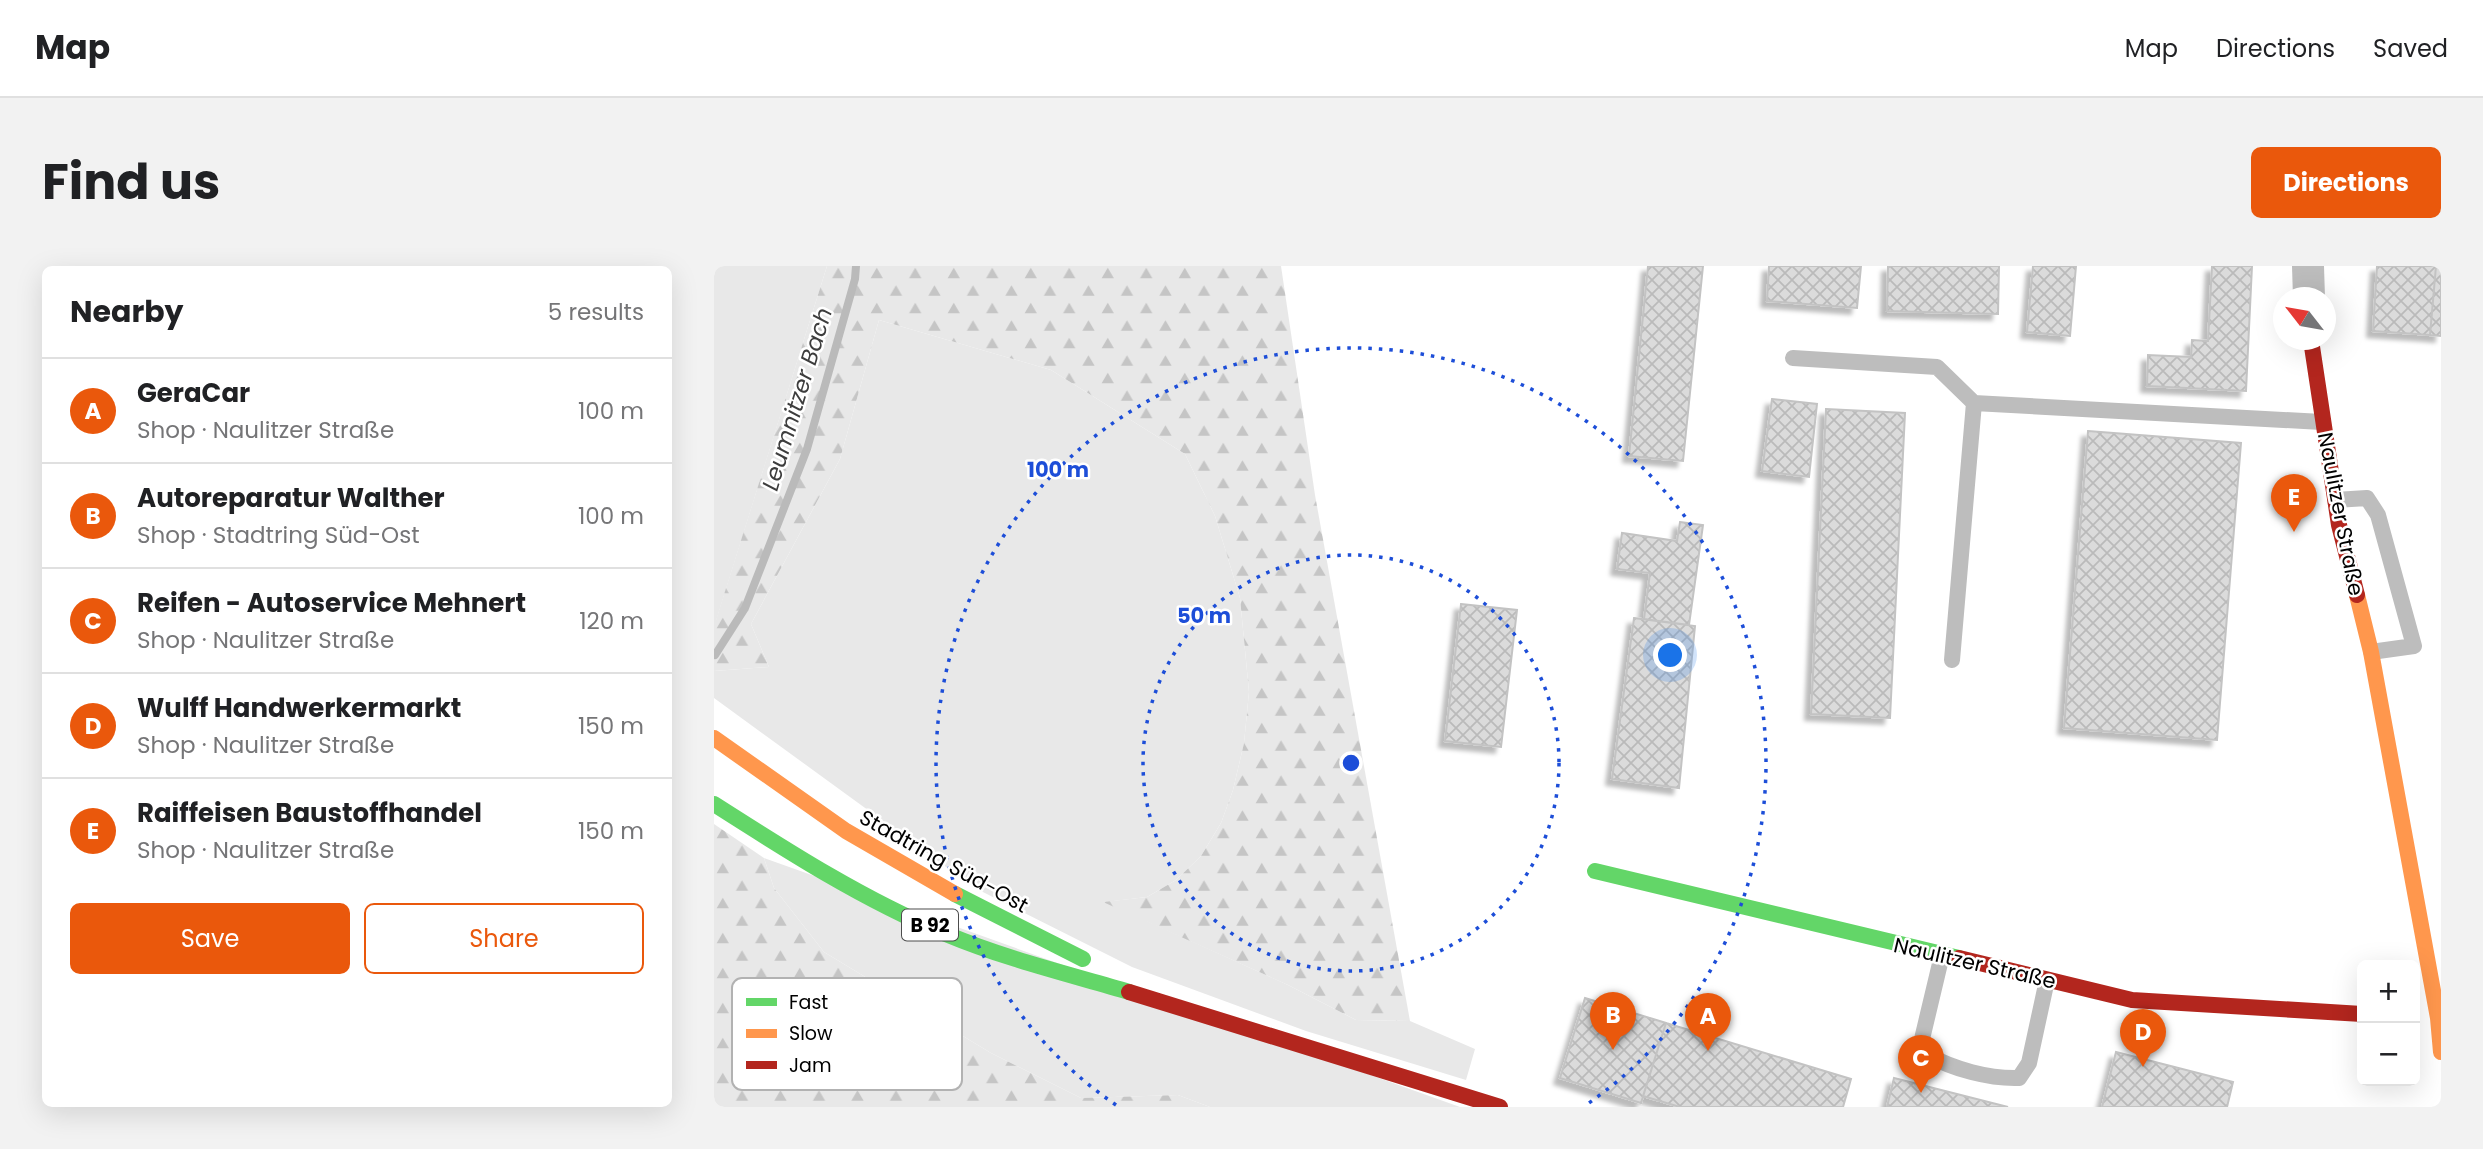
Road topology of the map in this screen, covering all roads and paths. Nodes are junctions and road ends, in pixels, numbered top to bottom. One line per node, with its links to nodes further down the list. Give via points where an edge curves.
1 (2308, 266): 2 (street)
2 (2309, 287)
3 (2312, 350): 6 (street, Naulitzer Straße)
4 (1793, 358): 5 (lane, via 1937,367)
5 (1973, 404): 6 (lane); 9 (lane)
6 (2322, 422): 7 (street, Naulitzer Straße)
7 (2334, 500): 8 (street, Naulitzer Straße); 8 (lane, via 2367,498 2378,514 2414,646)
8 (2371, 652): 17 (street, Naulitzer Straße)
9 (1952, 660)
10 (714, 738): 15 (street, Stadtring Süd-Ost / B 92, via 846,831 960,897)
11 (714, 804): 15 (street, Stadtring Süd-Ost / B 92, via 843,881 979,947)
12 (1595, 871): 13 (street, Naulitzer Straße)
13 (1942, 955): 14 (street, Naulitzer Straße); 14 (lane, via 1922,1040 1928,1055 2004,1078 2019,1077 2029,1063)
14 (2047, 980): 16 (street, Naulitzer Straße, via 2132,1000)
15 (1165, 1002): 19 (street, Stadtring Süd-Ost / B 92)
16 (2357, 1014)
17 (2431, 1018): 18 (street, Naulitzer Straße)
18 (2441, 1052)
19 (1500, 1107)

